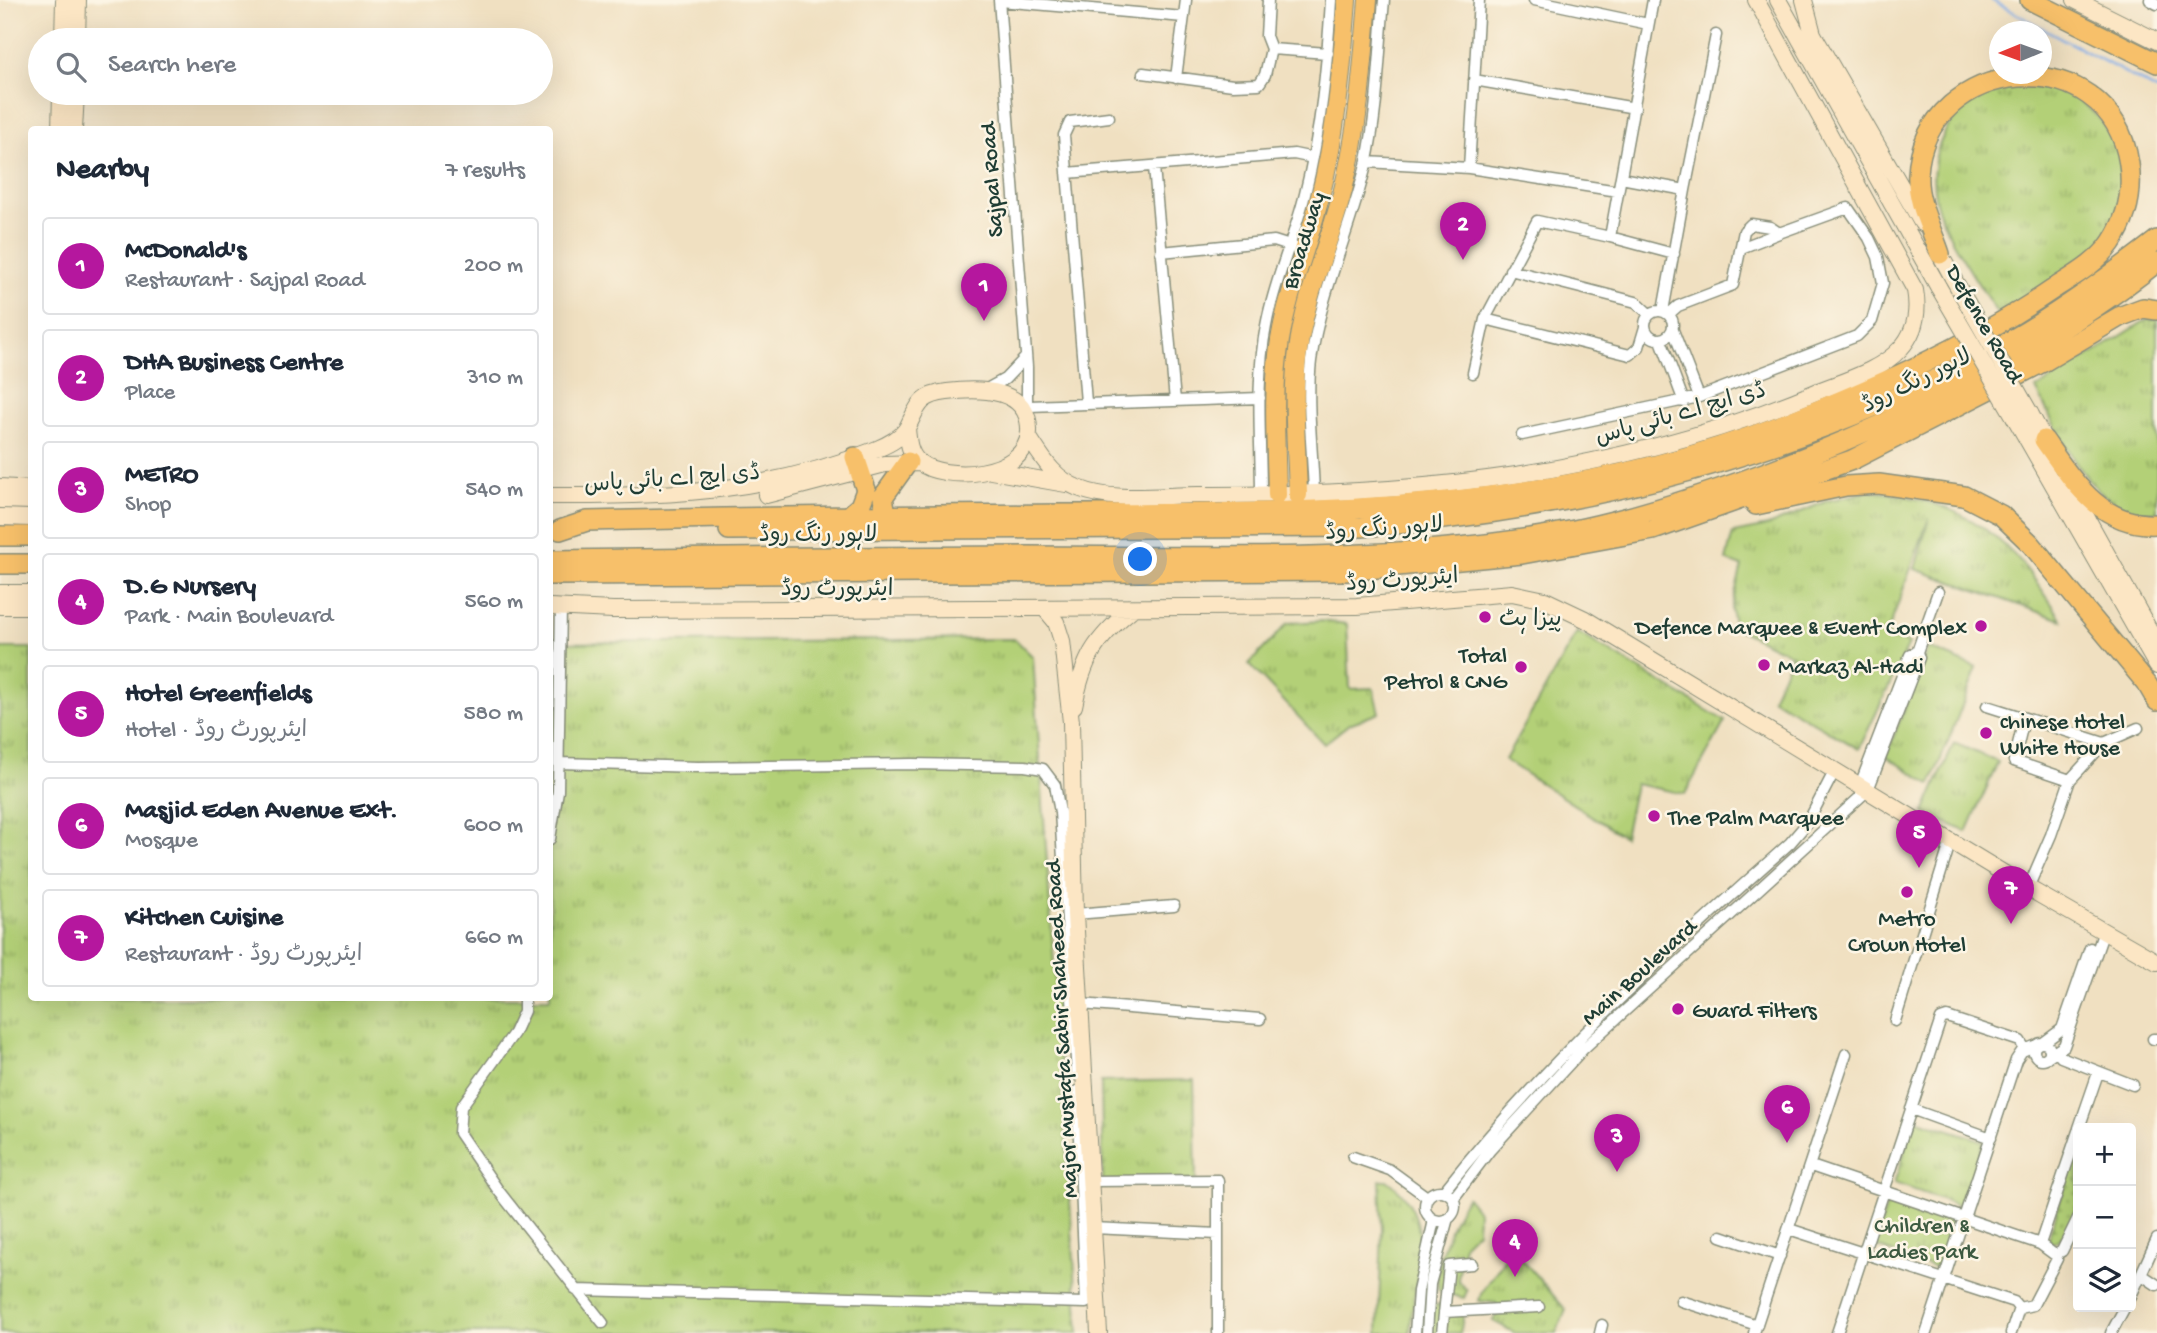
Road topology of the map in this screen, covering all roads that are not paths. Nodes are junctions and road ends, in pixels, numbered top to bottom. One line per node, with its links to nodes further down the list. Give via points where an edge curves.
1 (64, 0): 22 (main road)
2 (78, 0): 23 (main road)
3 (999, 0): 20 (street); 64 (street, Sajpal Road)
4 (1186, 0): 20 (street)
5 (1268, 0): 26 (street, via 1266,36)
6 (1331, 0): 27 (street)
7 (1347, 0): 50 (main road, Broadway, via 1332,141)
8 (1368, 0): 54 (main road, Broadway, via 1360,93)
9 (1384, 0): 39 (street)
10 (1479, 0): 31 (street)
11 (1534, 0): 21 (street)
12 (1653, 0): 21 (street)
13 (1756, 0): 85 (main road, ڈی ایچ اے بائی پاس, via 1911,278 1917,316 1901,348 1883,362 1786,405 1619,454 1465,484)
14 (1779, 0): 73 (main road, Defence Road, bridge, via 1939,288)
15 (1804, 0): 53 (main road, Defence Road, via 1813,34)
16 (2030, 0): 28 (highway)
17 (2076, 0): 25 (main road)
18 (2150, 0): 19 (street)
19 (2157, 4)
20 (1184, 17): 30 (street)
21 (1648, 24): 34 (street)
22 (63, 28)
23 (77, 28)
24 (1716, 35): 44 (street)
25 (2157, 41)
26 (1271, 49): 27 (street); 30 (street, via 1259,84)
27 (1328, 53): 38 (street)
28 (2157, 63)
29 (1143, 73): 30 (street)
30 (1176, 78)
31 (1474, 80): 34 (street); 41 (street)
32 (61, 105): 36 (main road)
33 (75, 105): 37 (main road)
34 (1635, 108): 43 (street)
35 (1109, 117): 42 (street, via 1076,120 1066,127)
36 (60, 126)
37 (74, 126)
38 (1313, 158): 40 (street, via 1294,154); 50 (street)
39 (1367, 162): 41 (street); 54 (street)
40 (1154, 167): 42 (street); 51 (street)
41 (1469, 168): 45 (street)
42 (1067, 173): 70 (street)
43 (1621, 178): 44 (street); 45 (street)
44 (1685, 190): 52 (street)
45 (1618, 191): 47 (street)
46 (1779, 233): 49 (street); 49 (street, via 1751,224 1744,231); 67 (street, via 1843,208 1852,209 1882,271 1882,293 1872,321 1846,342)
47 (1610, 237): 52 (street); 56 (street, via 1537,221)
48 (2157, 240): 97 (highway, لاہور رنگ روڈ, via 2011,340 1890,399 1791,441 1580,500 1447,520 1362,527)
49 (1741, 247): 58 (street, via 1733,285)
50 (1297, 248): 51 (street, via 1274,241); 54 (street); 68 (street, via 1266,327); 87 (main road, Broadway, via 1277,362)
51 (1161, 252): 69 (street)
52 (1674, 254): 58 (street)
53 (1940, 254): 73 (main road, Defence Road, bridge); 92 (highway, via 1920,196 1918,171 1936,120 1954,102 2002,78 2032,77 2077,86 2099,100 2127,150 2131,179 2128,205 2109,246 2025,309 1920,365 1755,435 1604,478 1451,502 1256,513)
54 (1330, 261): 85 (main road, Broadway, via 1297,353)
55 (2157, 262): 100 (highway, لاہور رنگ روڈ, via 2037,346 1887,422 1705,494 1550,535 1321,556)
56 (1510, 270): 59 (street, via 1636,302); 60 (street)
57 (2157, 310): 95 (highway, via 2143,308 2119,317 2045,361 1852,460)
58 (1666, 312): 59 (street); 62 (street)
59 (1649, 314): 61 (street)
60 (1485, 319): 61 (street, via 1630,355 1639,347); 65 (street)
61 (1645, 327): 63 (street, via 1648,334)
62 (1673, 330): 63 (street); 67 (street)
63 (1661, 340): 71 (street)
64 (1026, 358): 66 (street, via 1005,379); 72 (street, Sajpal Road)
65 (1473, 373)
66 (983, 390): 72 (main road, via 1009,396); 74 (main road, via 928,397 911,414)
67 (1699, 397): 71 (street)
68 (1260, 398): 69 (street); 87 (street)
69 (1175, 401): 70 (street)
70 (1087, 402): 72 (street)
71 (1684, 402): 75 (street)
72 (1028, 412): 76 (main road)
73 (2022, 415): 77 (main road, Defence Road); 113 (main road, Defence Road)
74 (907, 428): 78 (main road); 79 (main road)
75 (1522, 435)
76 (1028, 436): 80 (main road, via 1015,461); 82 (main road, via 1050,469)
77 (2044, 440): 96 (highway, via 2082,492 2102,510 2127,521); 112 (main road, Defence Road)
78 (914, 462): 79 (main road, ڈی ایچ اے بائی پاس); 80 (main road, via 951,471); 92 (highway, via 883,497)
79 (857, 463): 86 (main road, via 727,490); 90 (main road, ڈی ایچ اے بائی پاس, via 749,498); 91 (highway, via 866,490)
80 (991, 471): 82 (main road, ڈی ایچ اے بائی پاس)
81 (28, 477): 83 (main road)
82 (1068, 484): 87 (main road, ڈی ایچ اے بائی پاس, via 1102,495)
83 (7, 487): 84 (main road)
84 (28, 489)
85 (1306, 495): 87 (main road, ڈی ایچ اے بائی پاس)
86 (553, 496)
87 (1269, 496)
88 (0, 500): 89 (main road)
89 (28, 501)
90 (553, 506)
91 (851, 514): 92 (highway); 97 (highway, via 587,521)
92 (886, 514)
93 (0, 517): 94 (main road)
94 (28, 518)
95 (1689, 519): 103 (highway, via 1522,554 1384,569); 114 (highway, via 1846,486 1879,484 1964,496 2001,515 2031,544)
96 (2157, 524)
97 (555, 530)
98 (0, 536): 99 (highway)
99 (28, 536)
100 (553, 560)
101 (0, 564): 102 (highway)
102 (28, 564)
103 (553, 575)
104 (1938, 592): 123 (street, via 1917,652 1910,655)
105 (0, 593): 106 (main road)
106 (28, 593)
107 (0, 606): 108 (main road)
108 (28, 606)
109 (555, 607): 111 (main road, ایئرپورٹ روڈ); 120 (street)
110 (1132, 609): 111 (main road, ایئرپورٹ روڈ); 117 (main road, via 1107,629 1087,658); 121 (main road, ایئرپورٹ روڈ, via 1357,606 1497,593 1530,595 1585,619)
111 (1046, 610): 117 (main road, via 1056,622 1062,642)
112 (2157, 644)
113 (2157, 666)
114 (2157, 701)
115 (1987, 706): 116 (street)
116 (2024, 719): 119 (street); 122 (street, via 2014,761)
117 (1071, 722): 128 (main road, Major Mustafa Sabir Shaheed Road)
118 (2138, 728): 119 (street)
119 (2104, 743): 122 (street)
120 (559, 763): 124 (street); 171 (street, via 1011,765 1044,769 1055,785 1060,813 1086,1303)
121 (1835, 770): 123 (main road, ایئرپورٹ روڈ); 151 (street, Main Boulevard, via 1808,822 1790,843 1541,1076 1489,1133)
122 (2070, 780): 126 (street)
123 (1864, 788): 125 (main road, ایئرپورٹ روڈ); 151 (street, Main Boulevard, via 1583,1049)
124 (553, 821)
125 (1951, 840): 126 (main road, ایئرپورٹ روڈ); 134 (street)
126 (2028, 888): 129 (main road, ایئرپورٹ روڈ)
127 (1174, 906): 128 (street)
128 (1076, 914): 132 (main road, Major Mustafa Sabir Shaheed Road)
129 (2100, 929): 130 (main road, ایئرپورٹ روڈ); 135 (street, via 2062,1029); 137 (street)
130 (2157, 962)
131 (524, 1001): 171 (street, via 514,1033 464,1099 459,1133)
132 (1081, 1004): 133 (street); 149 (main road, Major Mustafa Sabir Shaheed Road)
133 (1261, 1020)
134 (1895, 1021)
135 (2040, 1044): 136 (street); 139 (street, via 2049,1049)
136 (2025, 1049): 140 (street); 143 (street, via 2020,1041 1943,1017)
137 (2058, 1053): 139 (street); 141 (street)
138 (1846, 1054): 148 (street)
139 (2043, 1057): 140 (street)
140 (2013, 1069): 145 (street)
141 (2098, 1073): 142 (street); 144 (street)
142 (2133, 1085)
143 (1911, 1109): 145 (street); 150 (street)
144 (2081, 1123)
145 (1992, 1138): 153 (street)
146 (2073, 1152): 162 (street)
147 (1353, 1157): 152 (street, via 1390,1170)
148 (1811, 1166): 150 (street); 158 (street)
149 (1091, 1181): 156 (main road, Major Mustafa Sabir Shaheed Road); 159 (street, via 1218,1180)
150 (1883, 1191): 153 (street); 163 (street)
151 (1448, 1195): 152 (street, via 1434,1192); 154 (street, via 1454,1210)
152 (1427, 1197): 155 (street, via 1425,1210)
153 (1963, 1217): 162 (street); 168 (street)
154 (1448, 1219): 155 (street); 172 (street)
155 (1434, 1220): 172 (street)
156 (1093, 1228): 159 (street); 181 (main road, Major Mustafa Sabir Shaheed Road)
157 (2073, 1228): 164 (street, via 2062,1251)
158 (1789, 1229): 163 (street); 165 (street)
159 (1218, 1234): 182 (street)
160 (1721, 1236): 165 (street)
161 (2157, 1239): 167 (street)
162 (2040, 1244): 164 (street)
163 (1862, 1251): 168 (street); 186 (street)
164 (2055, 1255): 176 (street, via 2033,1305)
165 (1780, 1256): 180 (street)
166 (1472, 1264): 173 (street, via 1449,1266)
167 (2142, 1275): 169 (street); 170 (street)
168 (1945, 1278): 176 (street, via 2014,1302); 187 (street)
169 (2157, 1285)
170 (2136, 1286)
171 (576, 1290): 179 (street)
172 (1423, 1292): 173 (street); 183 (street); 184 (street)
173 (1445, 1296): 177 (street)
174 (1681, 1301): 180 (street)
175 (1539, 1307): 177 (street)
176 (2018, 1308): 188 (street)
177 (1444, 1312): 185 (street)
178 (2122, 1312): 189 (street)
179 (603, 1323)
180 (1756, 1329)
181 (1099, 1333)
182 (1218, 1333)
183 (1415, 1333)
184 (1427, 1333)
185 (1442, 1333)
186 (1836, 1333)
187 (1926, 1333)
188 (2011, 1333)
189 (2111, 1333)

